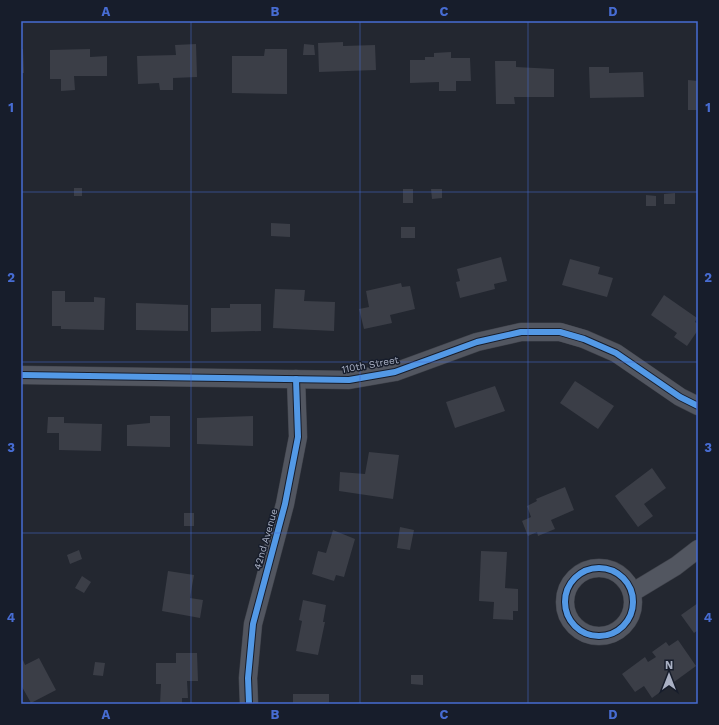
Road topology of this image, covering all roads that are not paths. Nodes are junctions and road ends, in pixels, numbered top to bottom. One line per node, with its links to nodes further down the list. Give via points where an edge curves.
1 (21, 375): 2 (street, 110th Street)
2 (296, 379): 3 (street, 110th Street, via 349,380 395,372 477,342 521,332 560,332 616,353 680,397); 6 (street, 42nd Avenue, via 298,437 285,504 253,624 248,678)
3 (698, 406)
4 (698, 549): 5 (street, via 676,566)
5 (633, 592)
6 (249, 704)

